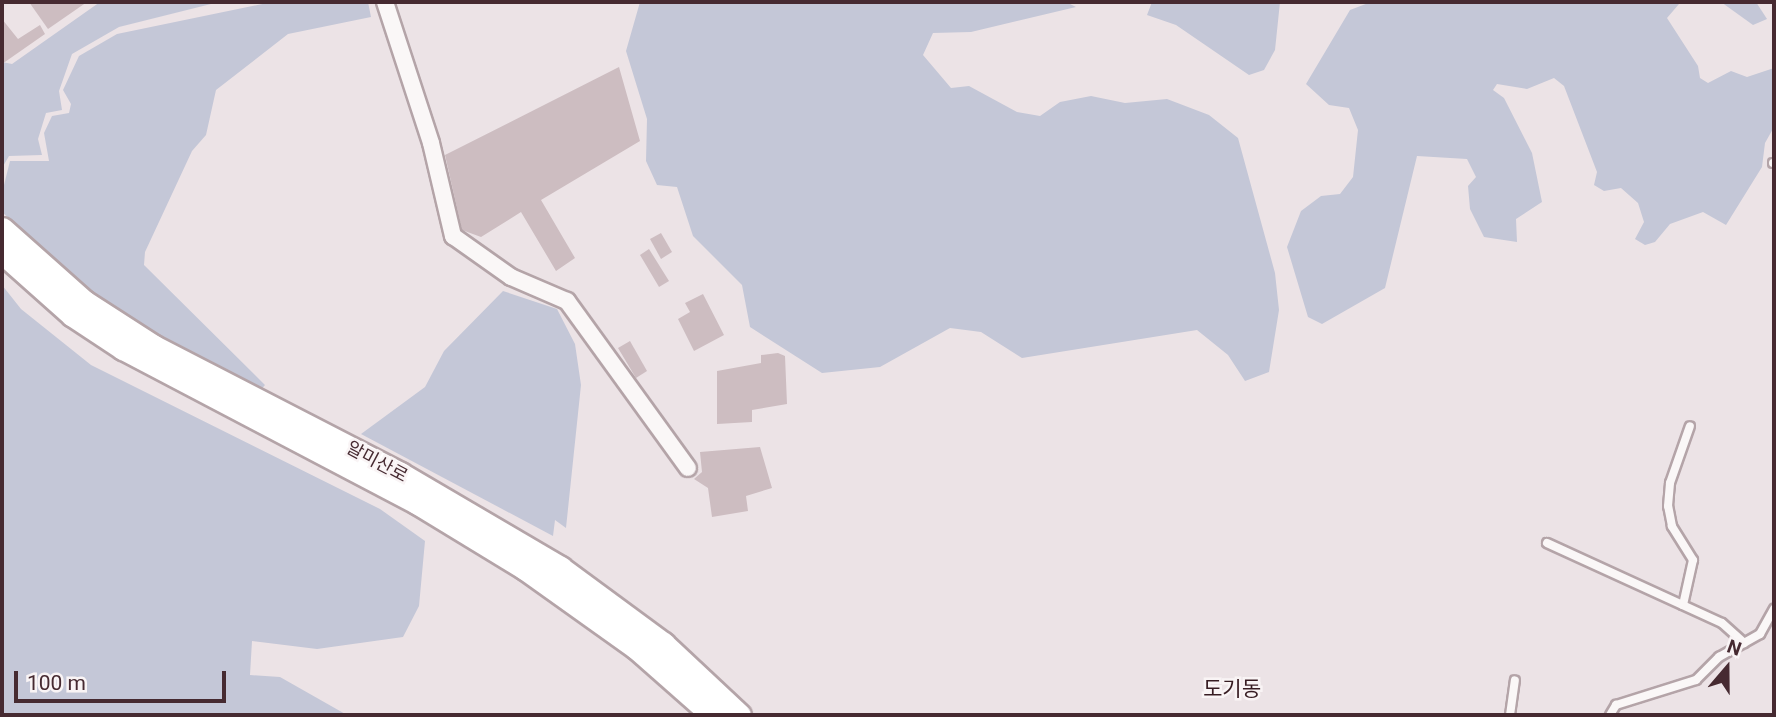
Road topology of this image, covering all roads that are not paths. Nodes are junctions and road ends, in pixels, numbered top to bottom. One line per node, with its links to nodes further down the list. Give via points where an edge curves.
1 (384, 2): 5 (street, via 431,143 453,236 510,276 567,300)
2 (2, 229): 12 (main road, 알미산로, via 84,302 154,347 400,474 560,568 663,644)
3 (2, 252): 11 (main road, 알미산로, via 73,315 123,348 418,503 525,568 637,648)
4 (1690, 426): 7 (lane, via 1670,483 1668,506 1672,526 1693,560)
5 (688, 468)
6 (1547, 544): 7 (lane)
7 (1683, 605): 9 (lane, via 1723,623)
8 (1774, 609): 9 (lane, via 1760,634)
9 (1744, 643): 14 (lane, via 1718,657 1696,680 1616,705)
10 (1515, 680): 13 (lane)
11 (713, 715)
12 (739, 715)
13 (1510, 715)
14 (1610, 715)

